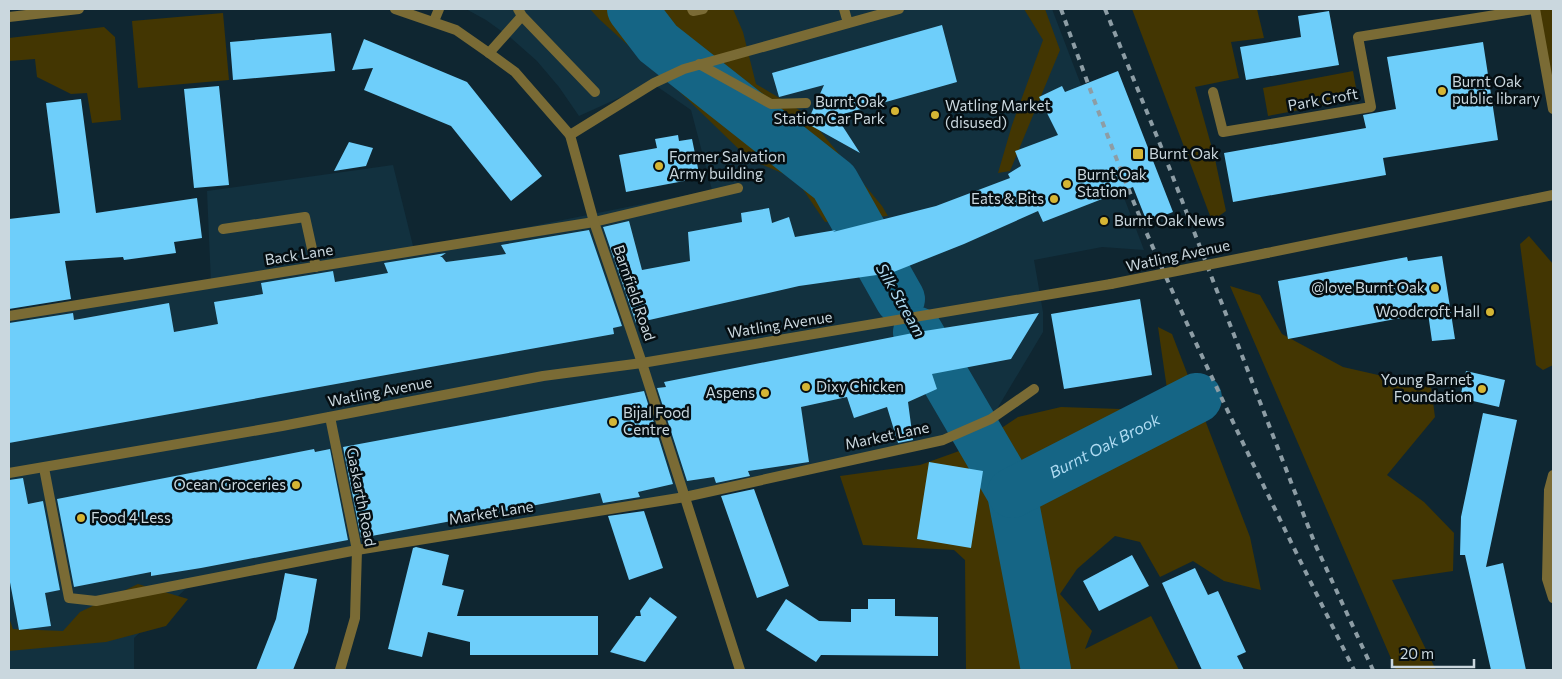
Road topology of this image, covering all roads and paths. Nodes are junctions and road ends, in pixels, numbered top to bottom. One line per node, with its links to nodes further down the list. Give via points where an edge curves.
1 (79, 9): 10 (street)
2 (395, 9): 11 (street, Barnfield Road)
3 (438, 9): 11 (street)
4 (692, 9): 5 (street, via 693,12)
5 (703, 9)
6 (844, 9): 12 (street)
7 (899, 9): 12 (street)
8 (1534, 9): 16 (street, Park Croft, via 1358,37 1371,107 1223,132); 18 (street)
9 (520, 12): 13 (street); 15 (street)
10 (9, 17)
11 (434, 22): 13 (street, Barnfield Road, via 456,30)
12 (848, 23): 14 (street)
13 (489, 52): 19 (street, Barnfield Road, via 515,72)
14 (699, 64): 17 (street, via 771,104); 19 (street, via 654,83)
15 (595, 92)
16 (1213, 92)
17 (806, 103)
18 (1553, 109)
19 (570, 135): 22 (street, Barnfield Road)
20 (738, 188): 22 (street, Back Lane)
21 (1553, 195): 26 (street, Watling Avenue, bridge, via 1111,284)
22 (594, 222): 24 (street, Back Lane); 26 (street, Barnfield Road)
23 (223, 229): 24 (street, via 305,217)
24 (316, 267): 25 (street, Back Lane)
25 (9, 316)
26 (642, 363): 28 (street, Watling Avenue, via 543,376); 32 (street, Barnfield Road)
27 (1034, 390): 32 (street, Market Lane, via 991,418 943,440)
28 (330, 417): 29 (street, Watling Avenue); 33 (street, Gaskarth Road)
29 (44, 468): 30 (street, Watling Avenue); 33 (street, Market Lane, via 69,598 96,601)
30 (9, 473)
31 (1553, 475): 34 (street, via 1546,579)
32 (685, 497): 33 (street, Market Lane); 36 (street, Barnfield Road)
33 (357, 550): 35 (street, Gaskarth Road, via 355,618)
34 (1553, 598)
35 (340, 670)
36 (740, 670)

